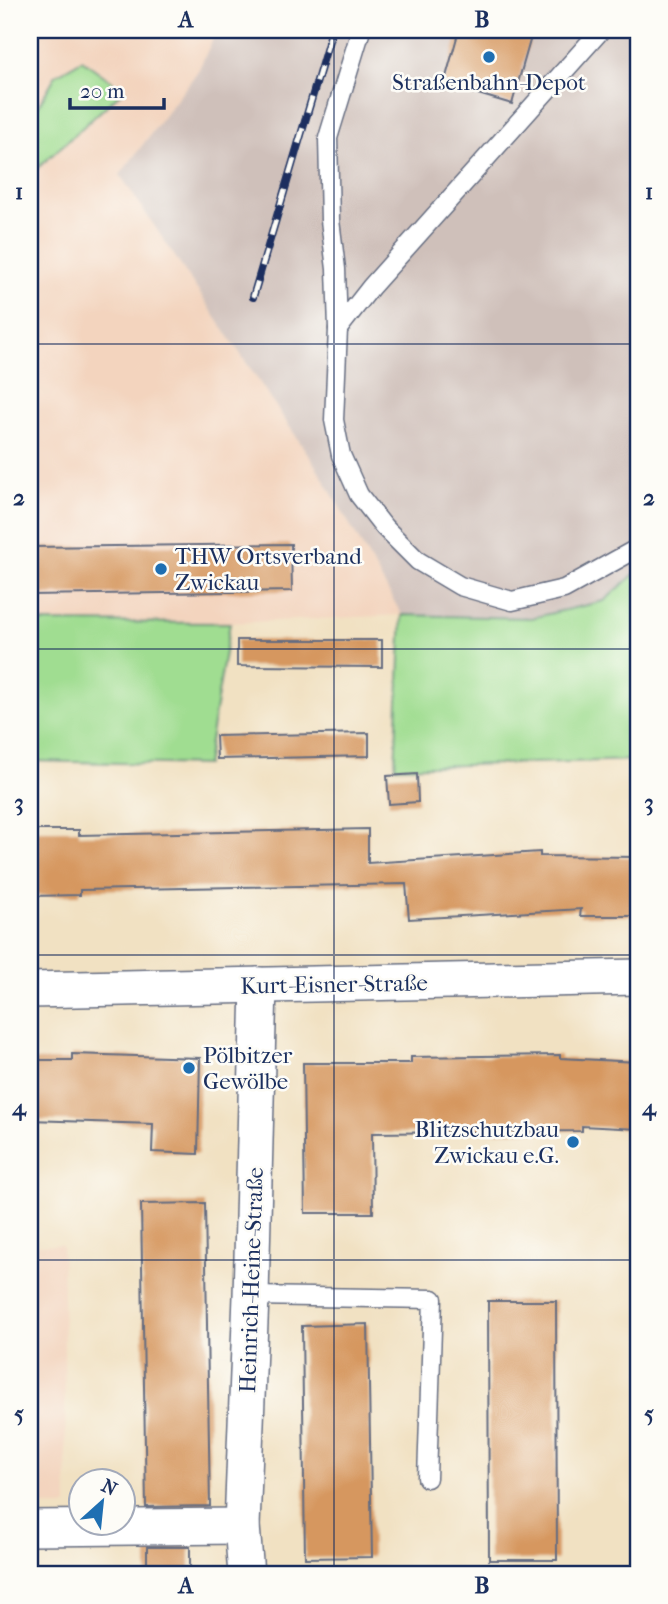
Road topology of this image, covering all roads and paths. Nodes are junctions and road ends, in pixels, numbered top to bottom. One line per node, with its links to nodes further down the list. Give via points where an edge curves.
1 (361, 30): 3 (lane, via 328,138)
2 (601, 30): 3 (lane)
3 (338, 329): 4 (lane, via 334,420 341,455 359,495 418,561 460,586 512,601 564,589)
4 (638, 548)
5 (638, 978): 6 (street, Kurt-Eisner-Straße)
6 (259, 985): 7 (street, Kurt-Eisner-Straße); 8 (street, Heinrich-Heine-Straße)
7 (30, 990)
8 (251, 1296): 9 (lane, via 433,1299); 10 (street, Heinrich-Heine-Straße)
9 (427, 1478)
10 (242, 1526): 11 (street); 12 (street, Heinrich-Heine-Straße)
11 (30, 1528)
12 (246, 1574)

